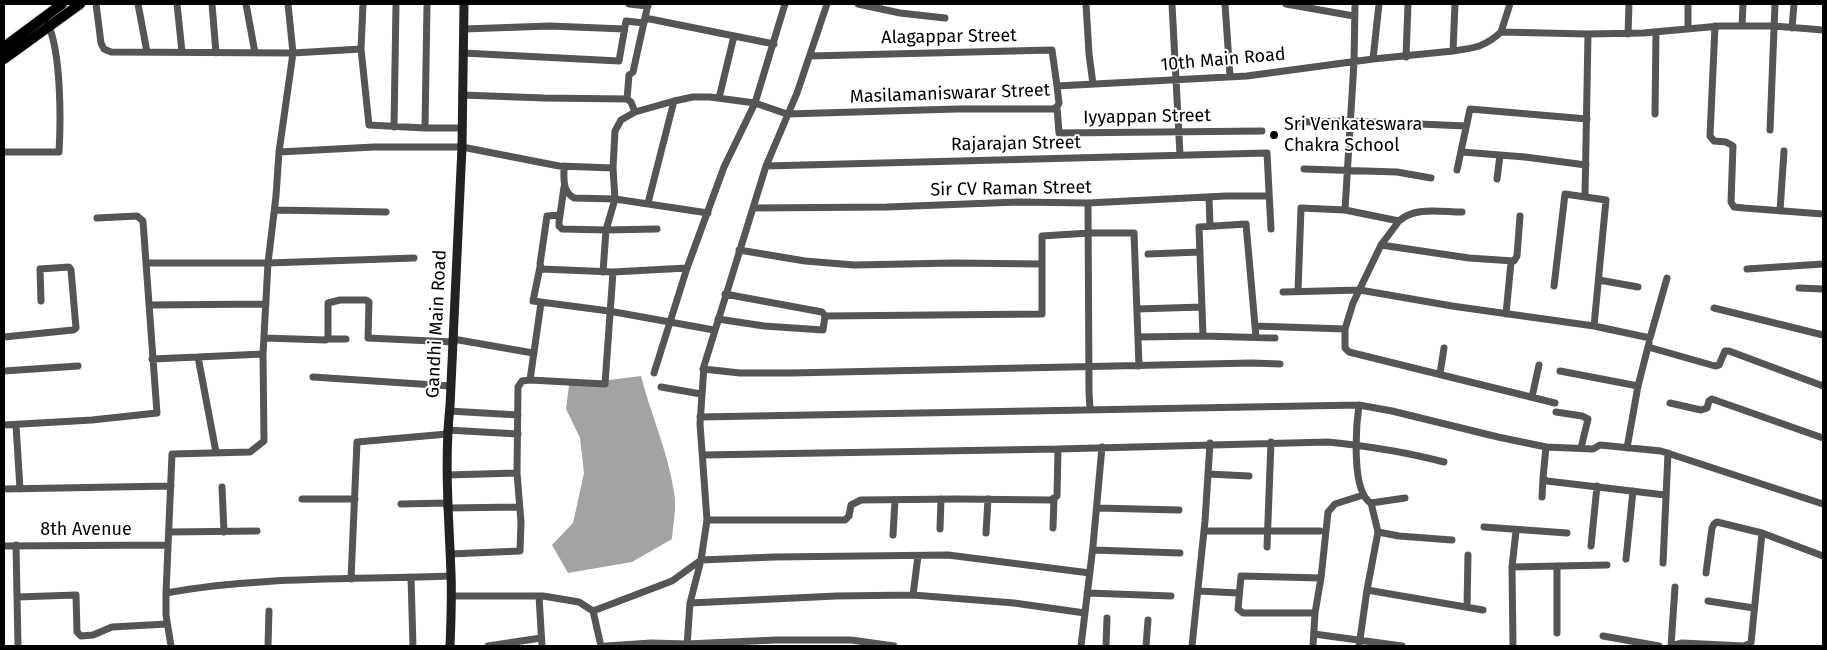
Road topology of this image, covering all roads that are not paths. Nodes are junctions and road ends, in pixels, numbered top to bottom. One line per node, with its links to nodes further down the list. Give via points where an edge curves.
1 (62, 4): 35 (main road)
2 (80, 4): 35 (main road)
3 (96, 4): 53 (street, via 104,48 111,52)
4 (138, 4): 53 (street)
5 (177, 4): 54 (street)
6 (212, 4): 55 (street)
7 (246, 4): 56 (street)
8 (288, 4): 57 (street)
9 (363, 4): 51 (street)
10 (396, 4): 81 (street)
11 (427, 4): 82 (street)
12 (464, 4): 40 (street, Gandhi Main Road)
13 (629, 4): 31 (street)
14 (786, 4): 49 (street)
15 (827, 4): 59 (street)
16 (858, 4): 33 (street)
17 (1086, 4): 66 (street)
18 (1172, 4): 65 (street)
19 (1225, 4): 64 (street)
20 (1286, 4): 32 (street)
21 (1355, 4): 32 (street)
22 (1379, 4): 62 (street)
23 (1408, 4): 60 (street)
24 (1455, 4): 52 (street)
25 (1510, 4): 44 (street)
26 (1629, 4): 47 (street)
27 (1688, 4): 42 (street)
28 (1743, 4): 37 (street)
29 (1775, 4): 38 (street)
30 (1794, 4): 39 (street)
31 (648, 5): 34 (street)
32 (1354, 16): 63 (street)
33 (945, 18)
34 (644, 20): 41 (street, via 628,20); 48 (street); 70 (street)
35 (47, 21): 50 (main road); 61 (main road); 89 (street, via 55,40 59,152)
36 (1715, 26): 37 (street); 42 (street); 113 (street, via 1710,136 1714,141 1733,146 1731,202 1734,206)
37 (1742, 26): 38 (street)
38 (1774, 26): 39 (street); 84 (street)
39 (1792, 28): 43 (street)
40 (464, 29): 41 (street, via 550,26); 58 (street, Gandhi Main Road)
41 (624, 29): 58 (street, via 619,61)
42 (1688, 29): 45 (street)
43 (1823, 30)
44 (1501, 32): 46 (street); 52 (street, 10th Main Road, via 1480,47)
45 (1656, 32): 47 (street); 76 (street)
46 (1588, 34): 47 (street); 77 (street)
47 (1628, 34)
48 (734, 36): 49 (street); 69 (street)
49 (774, 44): 72 (street)
50 (4, 47)
51 (361, 49): 57 (street); 81 (street, via 369,126)
52 (1453, 51): 60 (street, 10th Main Road)
53 (147, 52): 54 (street)
54 (182, 52): 55 (street)
55 (216, 53): 56 (street)
56 (255, 53): 57 (street)
57 (294, 53): 90 (street)
58 (463, 53): 68 (street, Gandhi Main Road)
59 (810, 56): 67 (street, Alagappar Street, via 1052,50); 75 (street)
60 (1406, 57): 62 (street, 10th Main Road)
61 (4, 59)
62 (1373, 59): 63 (street, 10th Main Road)
63 (1354, 62): 64 (street, 10th Main Road); 78 (street)
64 (1230, 76): 65 (street, 10th Main Road)
65 (1177, 79): 66 (street, 10th Main Road); 86 (street)
66 (1094, 84): 67 (street, Masilamaniswarar Street)
67 (1057, 86): 73 (street, Masilamaniswarar Street)
68 (462, 95): 70 (street); 83 (street, Gandhi Main Road)
69 (719, 98): 71 (street, via 693,97); 72 (street)
70 (626, 99): 74 (street, via 631,102)
71 (674, 101): 74 (street); 108 (street)
72 (755, 103): 75 (street); 116 (street, via 724,167)
73 (1057, 107): 75 (street, Masilamaniswarar Street); 86 (street, Iyyappan Street, via 1059,133)
74 (634, 112): 97 (street, via 616,126)
75 (787, 114): 96 (street)
76 (1655, 114)
77 (1587, 119): 80 (street, via 1470,109); 94 (street)
78 (1350, 121): 79 (street); 80 (street); 100 (street)
79 (1299, 122)
80 (1466, 126): 91 (street)
81 (394, 127): 82 (street)
82 (425, 128): 83 (street)
83 (462, 128): 87 (street, Gandhi Main Road)
84 (1770, 130)
85 (1262, 131): 86 (street, Iyyappan Street)
86 (1180, 132): 92 (street)
87 (462, 146): 90 (street); 95 (street); 178 (street, Gandhi Main Road)
88 (1784, 151): 113 (street)
89 (4, 152)
90 (279, 152): 111 (street)
91 (1462, 152): 93 (street); 99 (street)
92 (1180, 155): 96 (street, Rajarajan Street); 104 (street, Rajarajan Street, via 1267,153)
93 (1500, 155): 94 (street); 102 (street)
94 (1586, 165): 105 (street)
95 (564, 166): 97 (street); 103 (street)
96 (766, 166): 110 (street)
97 (613, 168): 107 (street)
98 (1304, 169): 100 (street)
99 (1456, 170)
100 (1347, 171): 101 (street, via 1397,172); 112 (street)
101 (1431, 178)
102 (1497, 179)
103 (564, 186): 107 (street, via 574,198); 118 (street)
104 (1269, 196): 106 (street, Sir CV Raman Street); 124 (street)
105 (1585, 196): 143 (street, via 1606,200); 144 (street, via 1565,194)
106 (1209, 197): 109 (street, Sir CV Raman Street); 122 (street)
107 (615, 199): 108 (street); 125 (street)
108 (648, 203): 116 (street)
109 (1088, 203): 110 (street, Sir CV Raman Street); 126 (street)
110 (753, 208): 128 (street)
111 (275, 210): 114 (street); 134 (street)
112 (1345, 210): 121 (street); 150 (street, via 1301,208)
113 (1780, 211): 117 (street)
114 (386, 212)
115 (1462, 212): 121 (street, via 1417,212)
116 (708, 213): 138 (street)
117 (1823, 214)
118 (560, 215): 125 (street, via 559,226 562,229); 137 (street, via 547,216)
119 (1520, 216): 132 (street, via 1517,256)
120 (97, 218): 133 (street, via 141,218)
121 (1399, 221): 127 (street)
122 (1210, 226): 129 (street, via 1199,227); 164 (street, via 1246,224)
123 (657, 229): 125 (street)
124 (1271, 229)
125 (606, 230): 140 (street)
126 (1088, 233): 135 (street, via 1042,236); 158 (street, via 1134,233); 189 (street)
127 (1381, 246): 132 (street); 148 (street)
128 (739, 250): 135 (street, via 854,265); 151 (street)
129 (1200, 252): 130 (street); 156 (street)
130 (1148, 254)
131 (414, 258): 134 (street)
132 (1511, 262): 160 (street)
133 (146, 263): 134 (street); 155 (street)
134 (268, 264): 154 (street)
135 (1042, 264): 161 (street, via 1042,314)
136 (1823, 264): 139 (street)
137 (540, 266): 140 (street, via 544,270); 153 (street, via 533,301)
138 (687, 268): 141 (street); 163 (street)
139 (1747, 269)
140 (603, 272): 141 (street)
141 (612, 272): 159 (street)
142 (1667, 278): 175 (street)
143 (1599, 280): 145 (street); 165 (street)
144 (1554, 286)
145 (1638, 287)
146 (1800, 288): 147 (street)
147 (1823, 289)
148 (1360, 290): 150 (street); 160 (street); 166 (street)
149 (1283, 292): 150 (street)
150 (1298, 292)
151 (725, 294): 161 (street, via 822,312); 162 (street)
152 (41, 300): 169 (street, via 40,269 69,267 76,328)
153 (541, 303): 159 (street); 181 (street)
154 (266, 304): 155 (street); 173 (street)
155 (149, 305): 184 (street)
156 (1202, 307): 158 (street); 170 (street)
157 (1714, 308): 168 (street)
158 (1137, 309): 171 (street)
159 (609, 311): 163 (street); 196 (street, via 605,384)
160 (1506, 314): 165 (street)
161 (825, 316): 162 (street, via 824,330)
162 (718, 319): 167 (street)
163 (669, 322): 167 (street); 193 (street)
164 (1255, 326): 166 (street); 172 (street)
165 (1594, 326): 175 (street)
166 (1346, 329): 194 (street, via 1345,348 1349,352)
167 (714, 330): 190 (street)
168 (1823, 335)
169 (4, 336)
170 (1203, 336): 171 (street); 172 (street)
171 (1138, 337): 188 (street)
172 (1256, 337): 174 (street)
173 (264, 338): 176 (street); 182 (street)
174 (1275, 338)
175 (1650, 338): 179 (street)
176 (327, 339): 177 (street); 178 (street, via 328,303 358,300 369,302 368,338)
177 (346, 339)
178 (453, 341): 181 (street); 197 (street, Gandhi Main Road)
179 (1648, 347): 198 (street); 199 (street, via 1715,366 1729,350)
180 (1444, 348): 194 (street)
181 (533, 353): 196 (street)
182 (263, 354): 183 (street); 224 (street, via 264,441 250,452)
183 (198, 357): 184 (street); 224 (street)
184 (152, 359): 212 (street, via 157,413)
185 (1280, 364): 188 (street)
186 (1539, 365): 202 (street)
187 (78, 366): 191 (street)
188 (1140, 366): 189 (street)
189 (1088, 368): 190 (street, via 766,374); 206 (street)
190 (704, 369): 201 (street)
191 (4, 371)
192 (1560, 371): 198 (street)
193 (654, 372)
194 (1440, 374): 202 (street)
195 (313, 377): 197 (street)
196 (530, 380): 209 (street, via 519,385)
197 (450, 386): 207 (street, Gandhi Main Road)
198 (1638, 386): 223 (street)
199 (1823, 386)
200 (661, 387): 201 (street)
201 (701, 394): 210 (street)
202 (1532, 397): 203 (street)
203 (1555, 403)
204 (1670, 403): 215 (street, via 1701,410 1712,400)
205 (1359, 405): 206 (street); 218 (street); 220 (street)
206 (1090, 410): 210 (street)
207 (449, 411): 209 (street); 213 (street, Gandhi Main Road)
208 (1556, 412): 222 (street, via 1588,419)
209 (518, 415): 214 (street)
210 (700, 417): 226 (street)
211 (4, 425): 212 (street)
212 (16, 426): 237 (street)
213 (447, 432): 214 (street); 230 (street, Gandhi Main Road); 244 (street, via 357,442)
214 (518, 434): 228 (street)
215 (1823, 438)
216 (1271, 442): 217 (street); 218 (street); 260 (street)
217 (1210, 444): 219 (street); 229 (street)
218 (1357, 444): 227 (street); 239 (street, via 1357,471)
219 (1102, 447): 221 (street); 254 (street)
220 (1546, 447): 222 (street); 232 (street)
221 (1058, 448): 226 (street); 246 (street)
222 (1581, 448): 223 (street, via 1592,449 1600,445)
223 (1627, 448): 225 (street)
224 (216, 452): 233 (street, via 172,454)
225 (1668, 453): 240 (street); 251 (street)
226 (703, 454): 256 (street)
227 (1444, 462)
228 (517, 472): 230 (street); 253 (street)
229 (1208, 474): 231 (street); 263 (street)
230 (447, 475): 252 (street, Gandhi Main Road)
231 (1249, 476)
232 (1543, 478): 234 (street); 241 (street)
233 (171, 486): 237 (street); 265 (street)
234 (1597, 486): 238 (street); 276 (street)
235 (222, 487): 266 (street)
236 (4, 489): 237 (street)
237 (20, 489)
238 (1633, 491): 240 (street); 285 (street)
239 (1363, 495): 249 (street); 294 (street, via 1335,504 1328,512)
240 (1665, 495): 286 (street)
241 (1542, 497)
242 (1405, 498): 249 (street)
243 (302, 499): 244 (street)
244 (355, 499): 295 (street)
245 (941, 499): 247 (street); 248 (street); 259 (street)
246 (1054, 499): 248 (street); 258 (street)
247 (895, 500): 256 (street, via 856,501 850,505 849,516 845,520); 271 (street)
248 (988, 500): 268 (street)
249 (1371, 503): 267 (street)
250 (401, 504): 252 (street)
251 (1823, 504)
252 (447, 505): 253 (street); 280 (street, Gandhi Main Road)
253 (519, 507): 280 (street, via 519,552)
254 (1097, 508): 255 (street); 278 (street)
255 (1179, 510)
256 (707, 520): 284 (street)
257 (1484, 527): 261 (street)
258 (1053, 528)
259 (940, 529)
260 (1267, 530): 263 (street); 264 (street); 277 (street)
261 (1516, 530): 269 (street); 289 (street)
262 (257, 531): 266 (street)
263 (1204, 531): 298 (street)
264 (1320, 531)
265 (169, 532): 266 (street); 273 (street)
266 (224, 532)
267 (1378, 532): 272 (street); 297 (street)
268 (986, 533)
269 (1568, 533)
270 (1762, 533): 283 (street); 291 (street, via 1717,522 1714,524); 310 (street)
271 (893, 535)
272 (1452, 540)
273 (168, 545): 275 (street, 8th Avenue); 299 (street)
274 (4, 546): 275 (street, 8th Avenue)
275 (16, 546): 306 (street)
276 (1591, 546)
277 (1267, 547)
278 (1093, 550): 279 (street); 290 (street)
279 (1180, 553)
280 (450, 554): 292 (street, Gandhi Main Road)
281 (1468, 555): 309 (street)
282 (918, 556): 284 (street); 290 (street, via 948,555); 302 (street)
283 (1823, 556)
284 (701, 560): 308 (street); 313 (street, via 672,581)
285 (1626, 560)
286 (1662, 563)
287 (1607, 565): 288 (street)
288 (1557, 566): 289 (street); 319 (street)
289 (1512, 567): 341 (street)
290 (1090, 573): 300 (street)
291 (1706, 573)
292 (451, 576): 293 (street); 303 (street, Gandhi Main Road)
293 (411, 578): 295 (street); 328 (street)
294 (1321, 578): 301 (street, via 1241,576); 315 (street)
295 (351, 580): 299 (street, via 197,587)
296 (1675, 587): 343 (street)
297 (1367, 590): 309 (street); 323 (street)
298 (1198, 591): 301 (street); 338 (street)
299 (166, 593): 318 (street)
300 (1087, 593): 305 (street); 314 (street)
301 (1239, 593): 315 (street, via 1238,610 1243,613)
302 (913, 595): 308 (street); 314 (street, via 1014,603)
303 (451, 596): 304 (street); 329 (street, Gandhi Main Road)
304 (539, 596): 313 (street, via 579,602); 322 (street)
305 (1171, 596)
306 (17, 597): 318 (street, via 76,595 77,632 81,636 87,637 112,627); 325 (street)
307 (1708, 601): 310 (street)
308 (690, 603): 324 (street)
309 (1467, 607): 311 (street)
310 (1754, 608): 344 (street, via 1752,641 1748,646)
311 (1483, 610)
312 (269, 611): 327 (street)
313 (593, 611): 332 (street)
314 (1085, 613): 335 (street)
315 (1315, 613): 320 (street)
316 (1107, 618): 336 (street)
317 (1148, 620): 337 (street)
318 (167, 624): 326 (street)
319 (1557, 633)
320 (1314, 634): 323 (street); 339 (street)
321 (1603, 636): 342 (street)
322 (541, 638): 330 (street); 331 (street)
323 (1359, 643): 340 (street)
324 (687, 645): 333 (street); 334 (street, via 852,640)
325 (18, 646)
326 (172, 646)
327 (268, 646)
328 (413, 646)
329 (450, 646)
330 (488, 646)
331 (542, 646)
332 (601, 646)
333 (606, 646)
334 (894, 646)
335 (1081, 646)
336 (1106, 646)
337 (1146, 646)
338 (1192, 646)
339 (1313, 646)
340 (1402, 646)
341 (1513, 646)
342 (1659, 646)
343 (1671, 646): 344 (street, via 1682,643)
344 (1711, 646)

